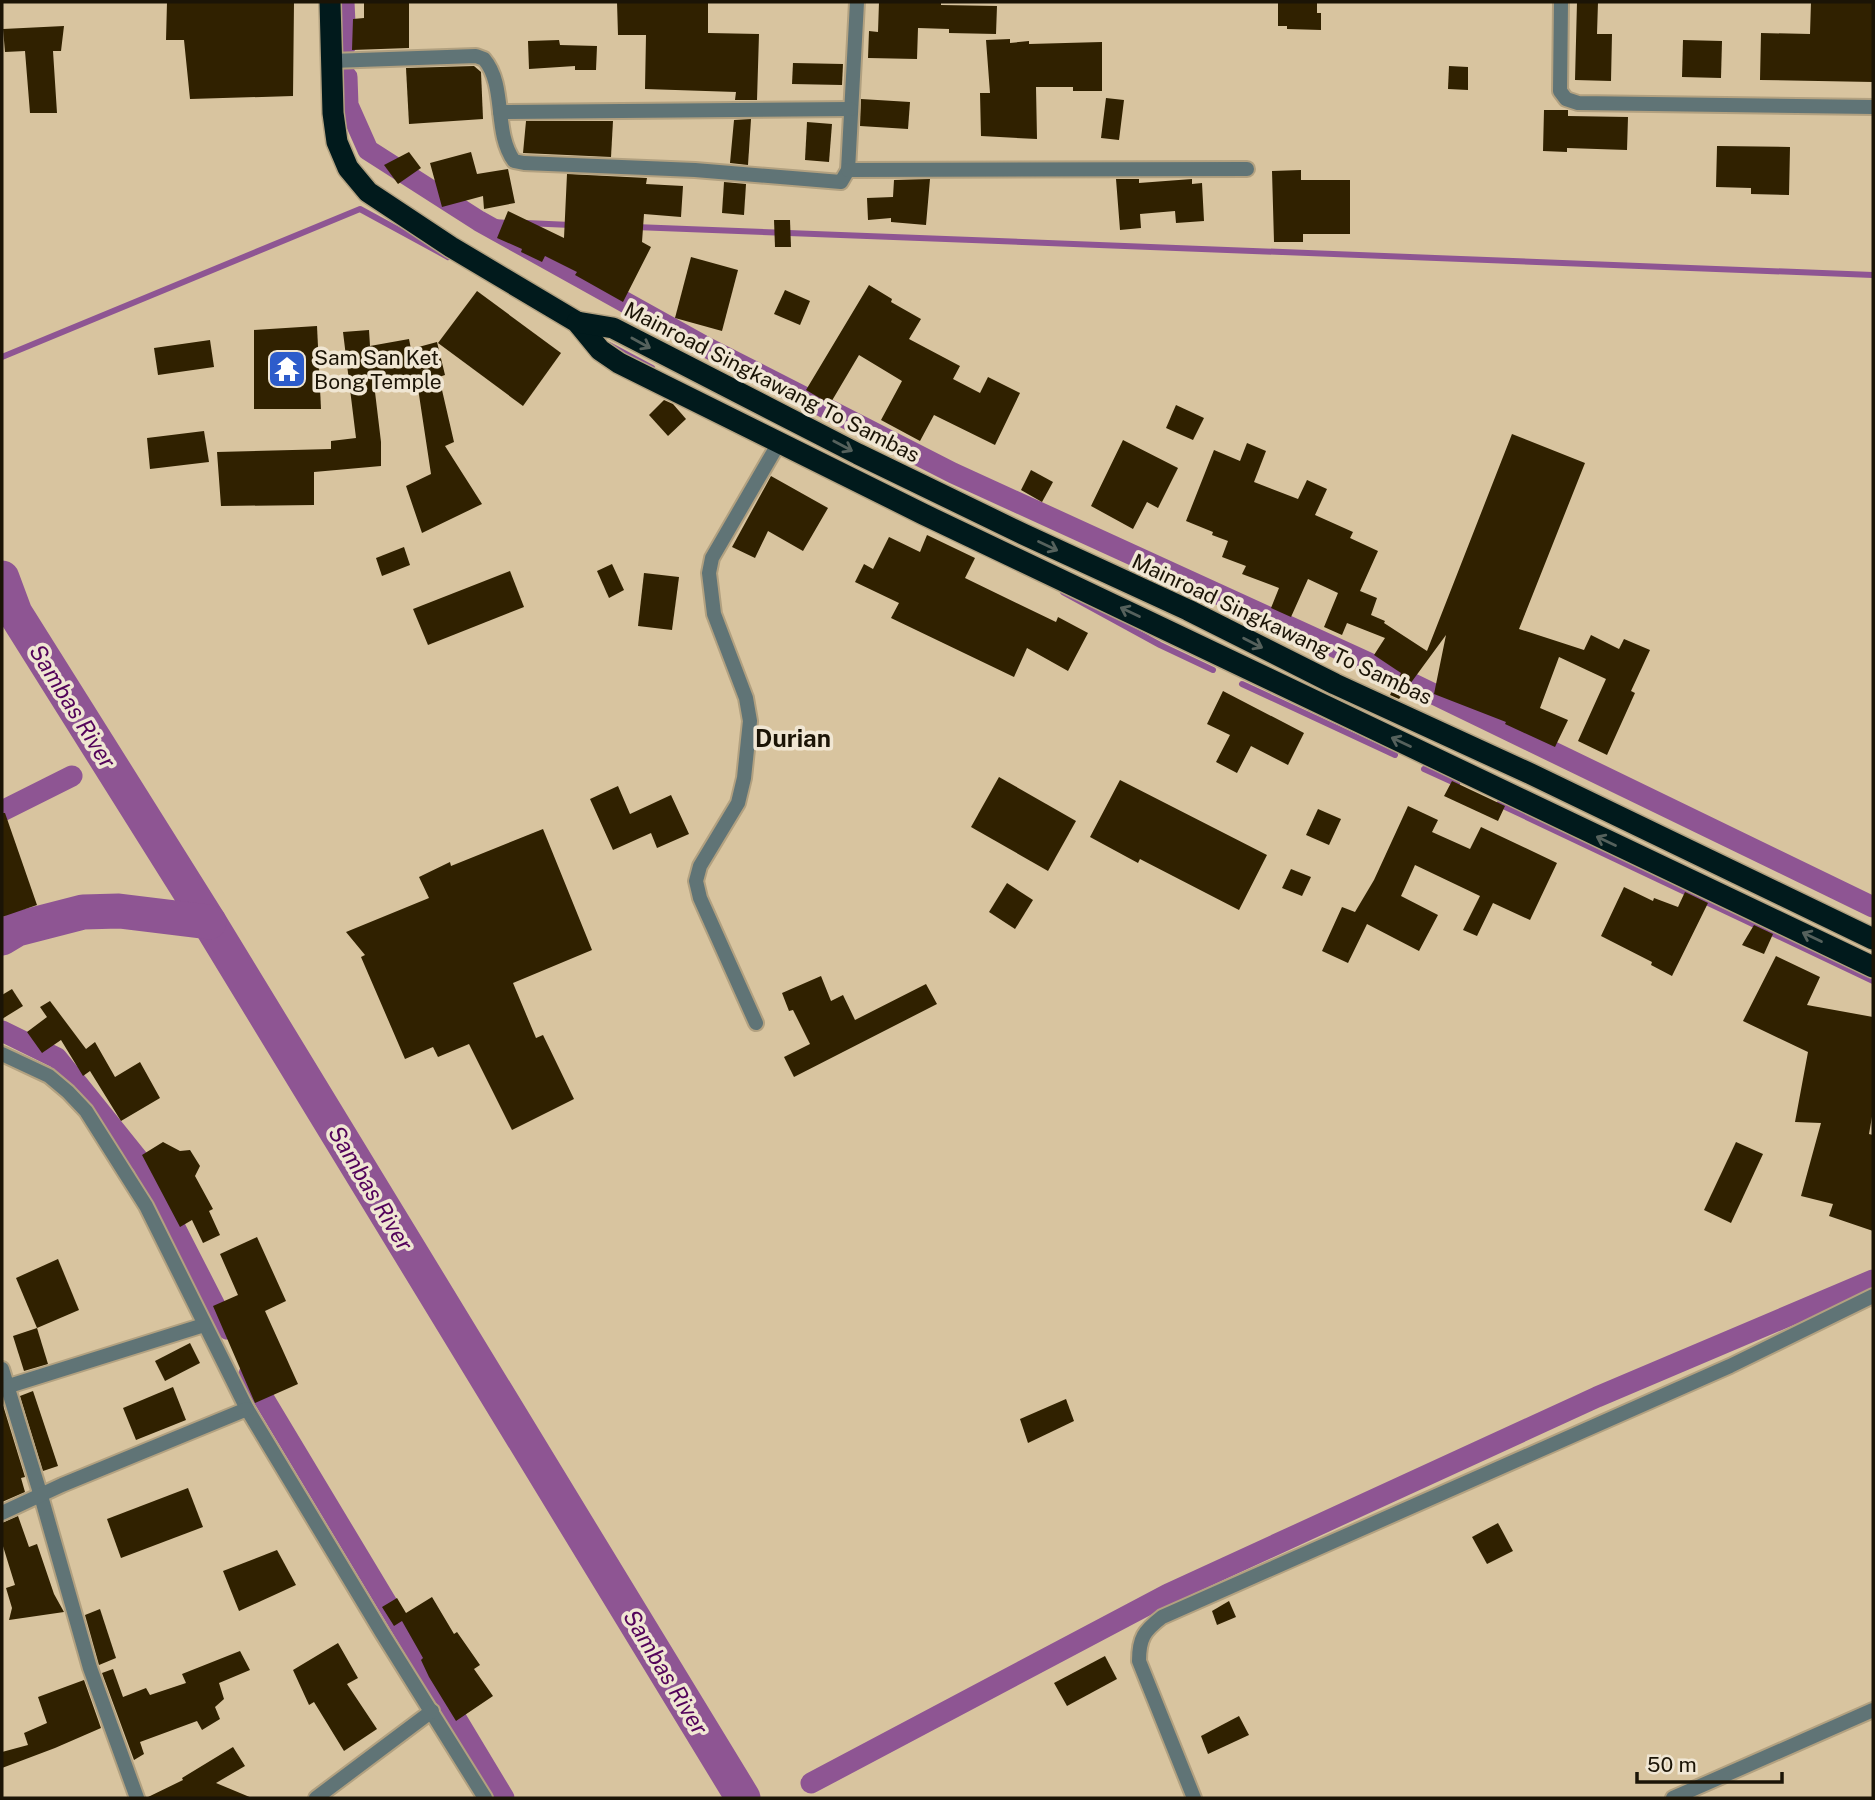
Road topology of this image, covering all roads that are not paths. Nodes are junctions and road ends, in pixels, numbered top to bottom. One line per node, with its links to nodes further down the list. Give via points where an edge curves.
1 (330, 2): 4 (highway)
2 (857, 2): 6 (street)
3 (1561, 2): 5 (street, via 1560,91 1577,103)
4 (331, 61): 7 (street, via 482,58 489,64); 10 (highway, via 337,142 348,168 368,192)
5 (1873, 107)
6 (851, 109): 7 (street); 9 (street)
7 (500, 112): 9 (street, via 507,148 514,161 524,163 695,170 832,182 841,181)
8 (1247, 169): 9 (street)
9 (848, 170)
10 (577, 322): 11 (highway, via 600,350 618,363); 12 (highway, Mainroad Singkawang To Sambas, one-way to 12, via 613,328 858,454)
11 (780, 441): 13 (highway, one-way to 11); 16 (street, via 712,558 709,587 714,614 746,698 750,721 737,803 696,881)
12 (1188, 610): 13 (highway); 14 (highway, Mainroad Singkawang To Sambas, one-way to 14)
13 (1173, 633): 15 (highway, one-way to 13)
14 (1873, 939)
15 (1873, 967)
16 (756, 1023)
17 (2, 1054): 19 (street, via 49,1076 86,1111 146,1206)
18 (1873, 1296): 30 (street, via 1730,1366 1161,1617 1146,1629 1139,1661)
19 (205, 1325): 21 (street); 22 (street)
20 (2, 1369): 21 (street)
21 (9, 1386): 23 (street)
22 (247, 1409): 23 (street); 26 (street)
23 (41, 1496): 24 (street); 27 (street, via 90,1668)
24 (2, 1513)
25 (1873, 1710): 31 (street)
26 (432, 1711): 28 (street); 29 (street)
27 (137, 1798)
28 (316, 1798)
29 (485, 1798)
30 (1194, 1798)
31 (1674, 1798)

